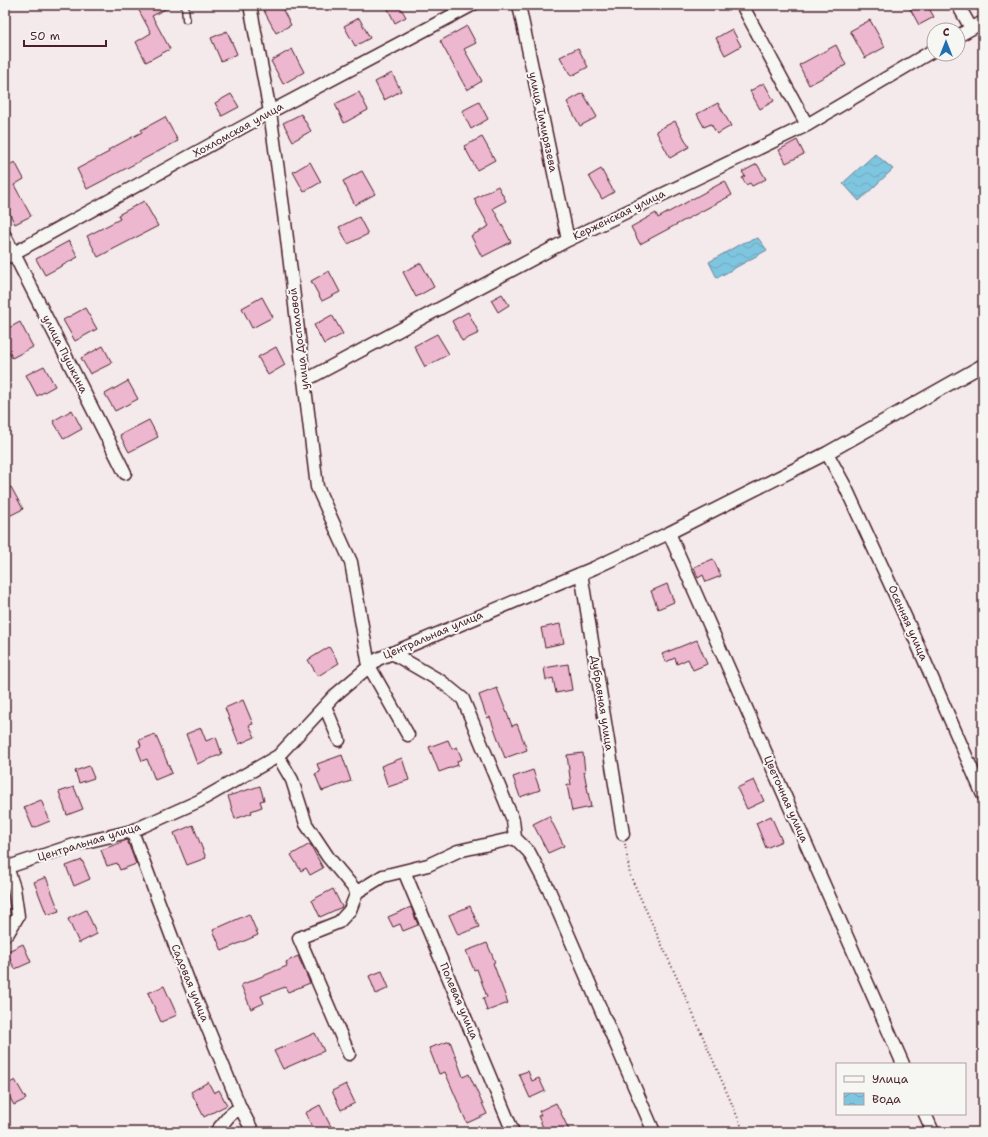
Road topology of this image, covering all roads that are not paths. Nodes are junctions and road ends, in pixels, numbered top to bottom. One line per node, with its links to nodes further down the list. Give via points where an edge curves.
1 (185, 5): 7 (lane)
2 (250, 5): 12 (street, улица Доспаловой)
3 (472, 5): 12 (street, Хохломская улица)
4 (519, 5): 15 (street, улица Тимирязева)
5 (742, 5): 13 (street)
6 (958, 5): 9 (street)
7 (186, 19)
8 (983, 22): 9 (street)
9 (972, 28): 10 (street)
10 (966, 31)
11 (926, 55): 13 (street, Керженская улица)
12 (270, 112): 16 (street, Хохломская улица); 18 (street, улица Доспаловой)
13 (807, 125): 15 (street, Керженская улица)
14 (5, 236): 16 (street, улица Пушкина)
15 (568, 240): 18 (street, Керженская улица)
16 (10, 255): 20 (street, улица Пушкина)
17 (983, 365): 19 (street, Центральная улица)
18 (304, 381): 24 (street, улица Доспаловой, via 317,487 351,562)
19 (828, 453): 21 (street, Центральная улица); 29 (street, Осенняя улица, via 909,625)
20 (125, 473)
21 (669, 534): 22 (street, Центральная улица); 38 (street, Цветочная улица)
22 (582, 573): 23 (street, Центральная улица); 31 (street, Дубравная улица)
23 (392, 653): 24 (street, Центральная улица); 32 (street, via 442,682 463,699 513,820)
24 (369, 666): 25 (street, Центральная улица); 26 (street, улица Доспаловой)
25 (325, 706): 27 (street); 28 (street, Центральная улица)
26 (408, 735)
27 (339, 740)
28 (278, 756): 30 (street, Центральная улица, via 199,801); 35 (street, via 292,780 306,824 328,857)
29 (983, 795)
30 (132, 831): 33 (street, Центральная улица, via 77,844); 39 (street, Садовая улица, via 188,980)
31 (623, 834)
32 (515, 838): 34 (street, via 458,851 428,865); 44 (street, via 529,852 549,890)
33 (6, 868): 36 (street, via 14,888 18,916)
34 (404, 871): 35 (street, via 383,876); 43 (street, Полевая улица)
35 (357, 892): 37 (street, via 350,910 339,922 299,938)
36 (5, 934)
37 (349, 1054)
38 (903, 1063)
39 (240, 1107): 41 (street); 42 (street, Садовая улица)
40 (925, 1115): 45 (street)
41 (216, 1132)
42 (254, 1132)
43 (513, 1132)
44 (654, 1132)
45 (933, 1132)

